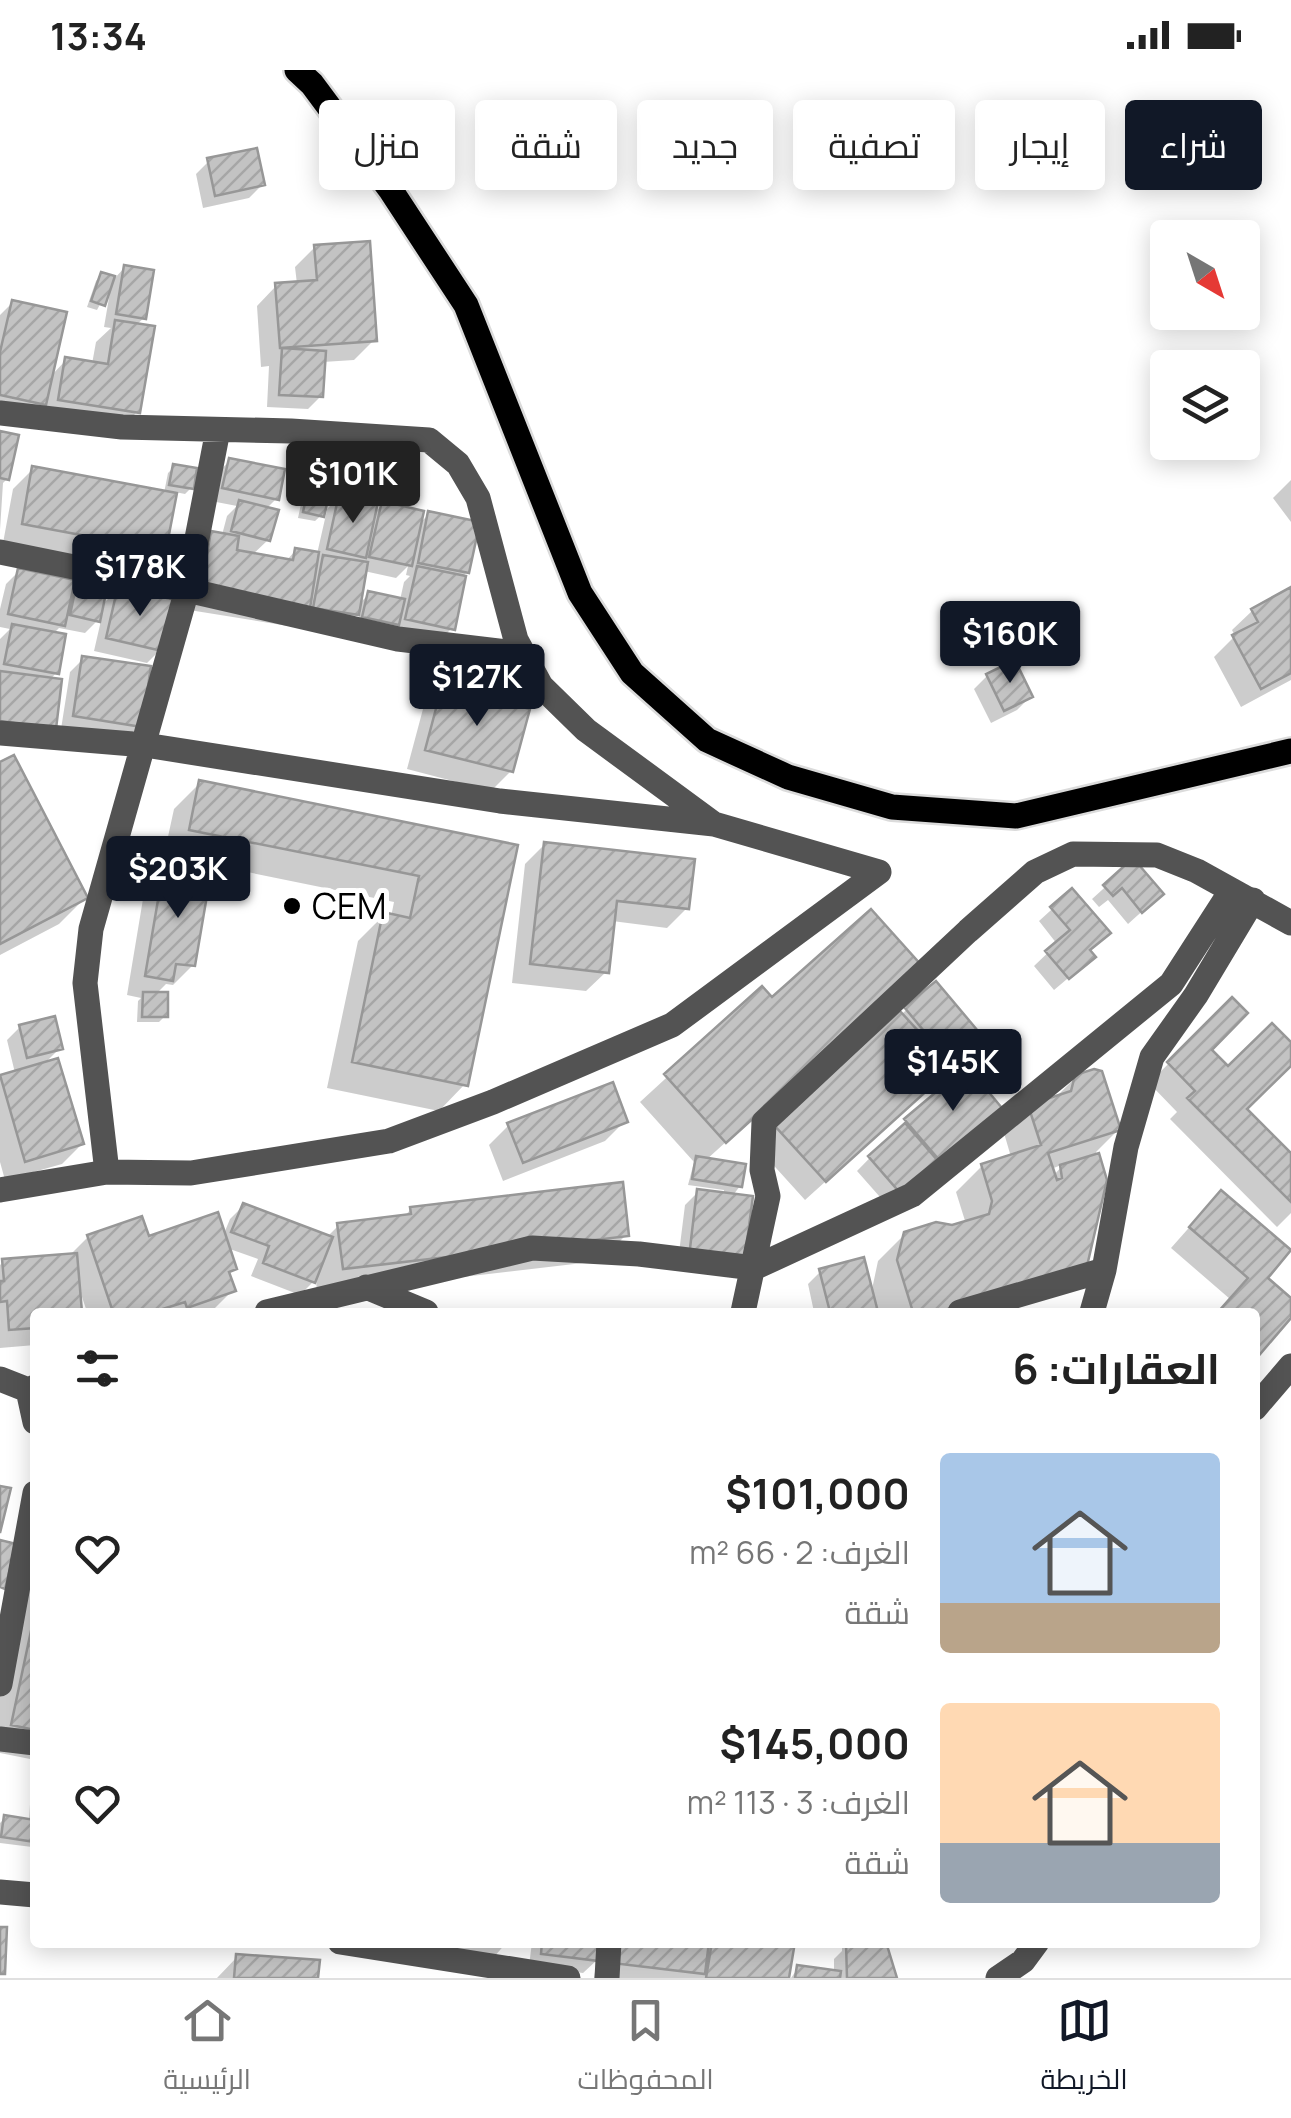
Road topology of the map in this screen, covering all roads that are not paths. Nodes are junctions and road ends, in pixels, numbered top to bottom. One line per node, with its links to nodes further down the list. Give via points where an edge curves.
1 (296, 70): 9 (main road, via 390,189 466,306 580,593 632,674 707,740 788,776 892,807 1016,816)
2 (0, 413): 3 (street)
3 (218, 430): 5 (street); 6 (street, via 429,440 458,464 478,498)
4 (0, 552): 5 (street)
5 (186, 590): 6 (street, via 398,639); 8 (street)
6 (524, 654): 10 (street, via 541,686 586,730)
7 (0, 733): 8 (street)
8 (144, 745): 10 (street, via 500,800); 13 (street, via 91,929 85,983)
9 (1291, 751)
10 (714, 824): 13 (street, via 879,872 672,1025 493,1102 389,1141 191,1173)
11 (1242, 896): 12 (street); 15 (street, via 1172,984 912,1194); 15 (street, via 1157,855 1074,854 1036,872 764,1122 768,1196); 16 (street, via 1196,995 1152,1057 1126,1147)
12 (1291, 923)
13 (107, 1172): 14 (street)
14 (1, 1187)
15 (754, 1268): 17 (street, via 532,1248); 20 (street)
16 (1104, 1270): 21 (street); 22 (street)
17 (366, 1287): 18 (street); 19 (street)
18 (283, 1308)
19 (416, 1308)
20 (744, 1308)
21 (974, 1308)
22 (1093, 1308)
23 (1291, 1366): 26 (street)
24 (0, 1380): 25 (street)
25 (30, 1389)
26 (1260, 1402)
27 (30, 1520): 28 (street)
28 (0, 1684)
29 (0, 1739): 30 (street)
30 (30, 1743)
31 (0, 1892): 32 (street)
32 (30, 1895)
33 (378, 1948): 36 (street)
34 (610, 1948): 37 (street)
35 (1032, 1948): 38 (street)
36 (568, 1978)
37 (607, 1978)
38 (998, 1978)

